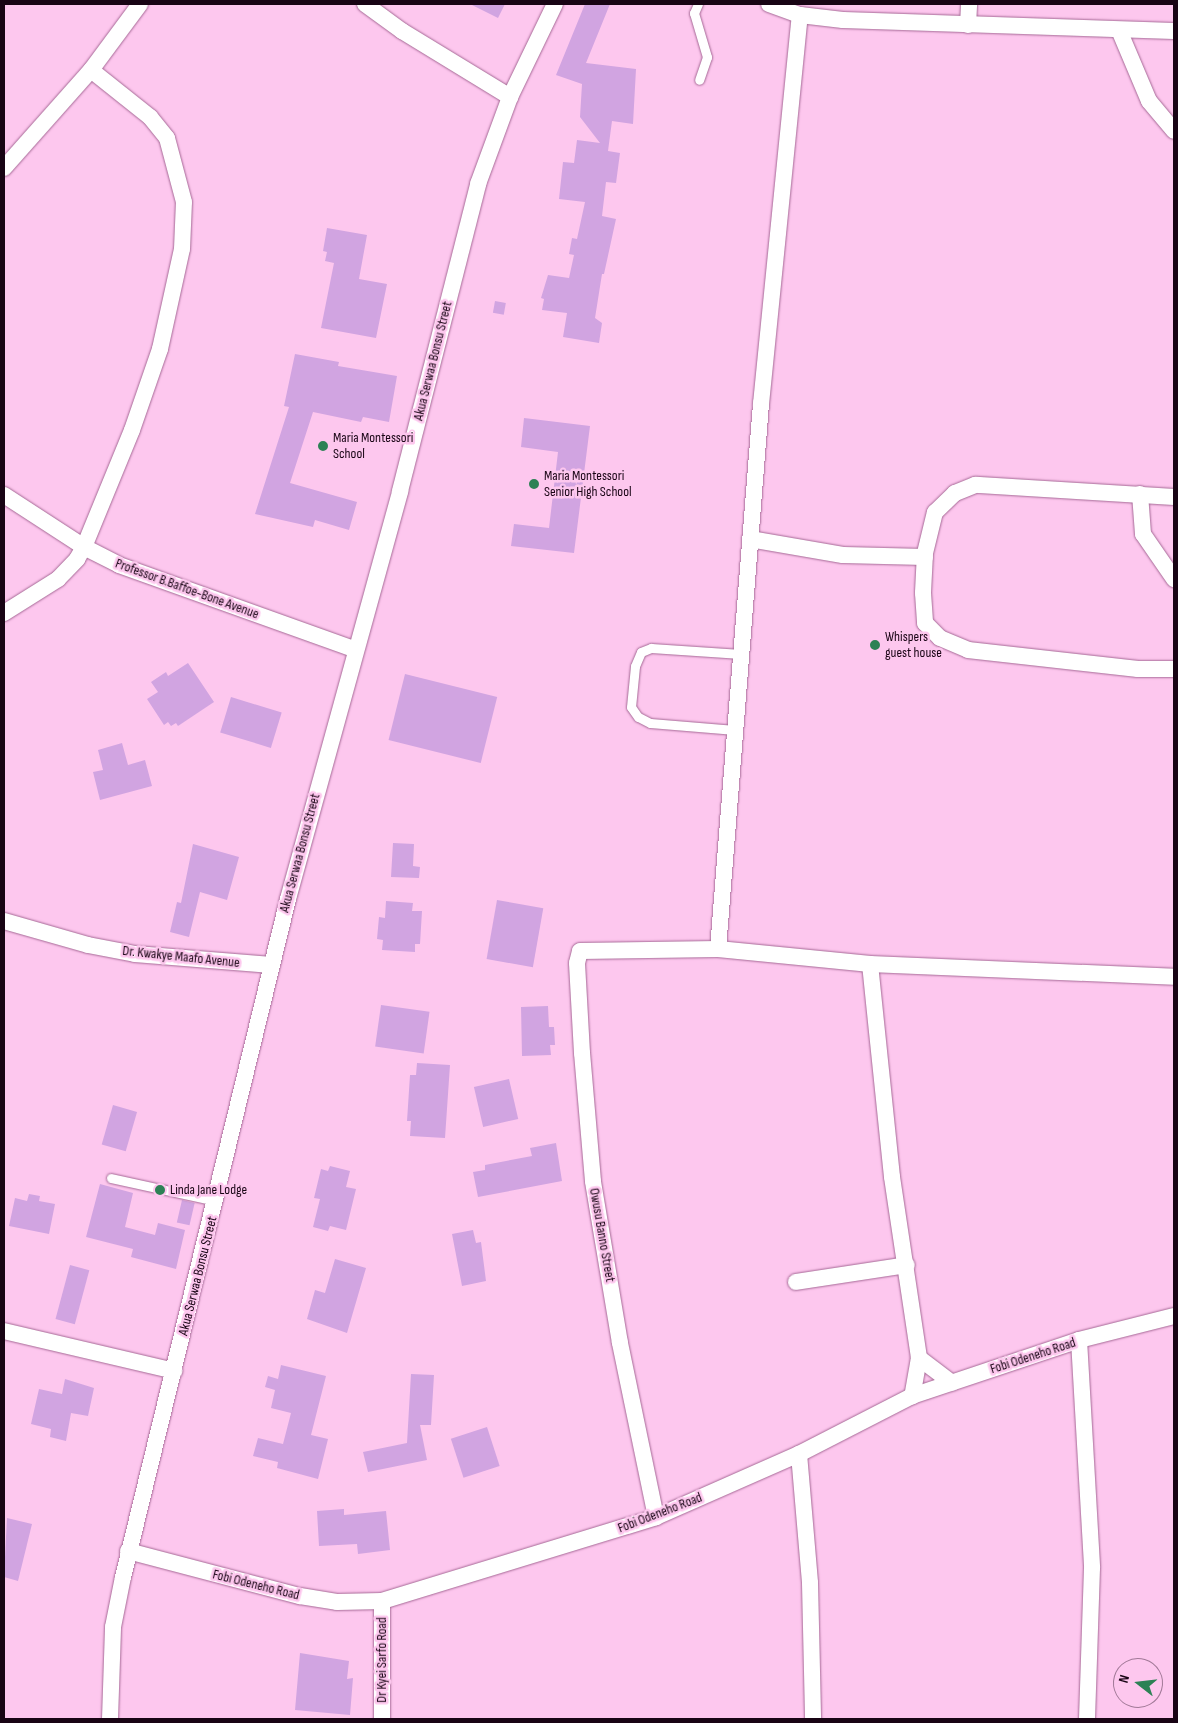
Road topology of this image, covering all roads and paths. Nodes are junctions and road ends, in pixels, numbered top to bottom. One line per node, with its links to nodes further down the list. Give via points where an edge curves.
1 (140, 4): 11 (street)
2 (365, 4): 13 (street, via 402,31)
3 (555, 4): 13 (street, Akua Serwaa Bonsu Street)
4 (698, 4): 12 (lane, via 694,13 707,57)
5 (769, 4): 7 (street)
6 (970, 4): 8 (street)
7 (792, 10): 8 (street, via 890,23); 19 (street)
8 (968, 25): 9 (street)
9 (1119, 30): 10 (street); 14 (street, via 1149,100)
10 (1174, 30)
11 (91, 70): 15 (street); 20 (street, via 150,117 167,138 184,202 182,249 160,348 132,430)
12 (699, 80)
13 (510, 97): 24 (street, Akua Serwaa Bonsu Street, via 478,184 400,491)
14 (1174, 130)
15 (4, 168)
16 (1140, 494): 18 (street); 21 (street, via 975,485 954,493 935,512); 22 (street, via 1143,534 1153,554)
17 (4, 495): 20 (street, Professor B.Baffoe-Bone Avenue)
18 (1174, 497)
19 (750, 539): 21 (street, via 843,555); 25 (street)
20 (84, 546): 23 (street, via 77,559 58,578); 24 (street, Professor B.Baffoe-Bone Avenue, via 143,575)
21 (925, 557): 26 (street, via 925,623 940,638 968,650 1138,669)
22 (1174, 579)
23 (4, 613)
24 (354, 649): 31 (street, Akua Serwaa Bonsu Street)
25 (741, 654): 27 (street); 27 (lane, via 651,648 640,652 635,666 631,707 638,717 650,722)
26 (1174, 669)
27 (736, 730): 29 (street)
28 (4, 921): 31 (street, Dr. Kwakye Maafo Avenue, via 135,954)
29 (718, 949): 30 (street); 45 (street, Owusu Banno Street, via 582,950 577,963 593,1181 620,1343)
30 (870, 964): 32 (street); 35 (street, via 892,1177)
31 (272, 965): 34 (street, Akua Serwaa Bonsu Street)
32 (1174, 977)
33 (112, 1178): 34 (lane)
34 (216, 1201): 41 (street, Akua Serwaa Bonsu Street)
35 (907, 1264): 36 (street); 40 (street)
36 (796, 1282)
37 (1174, 1316): 39 (street, Fobi Odeneho Road)
38 (4, 1331): 41 (street)
39 (1079, 1340): 42 (street, Fobi Odeneho Road); 51 (street, via 1092,1568)
40 (919, 1358): 42 (street); 43 (street)
41 (174, 1372): 46 (street, Akua Serwaa Bonsu Street)
42 (952, 1383): 43 (street, Fobi Odeneho Road)
43 (912, 1396): 44 (street, Fobi Odeneho Road)
44 (800, 1454): 45 (street, Fobi Odeneho Road); 50 (street, via 810,1583)
45 (656, 1518): 47 (street, Fobi Odeneho Road)
46 (128, 1551): 47 (street, Fobi Odeneho Road, via 300,1596 337,1602); 48 (street, Akua Serwaa Bonsu Street, via 114,1628)
47 (382, 1601): 49 (street, Dr Kyei Sarfo Road)
48 (110, 1719)
49 (382, 1719)
50 (813, 1719)
51 (1087, 1719)

